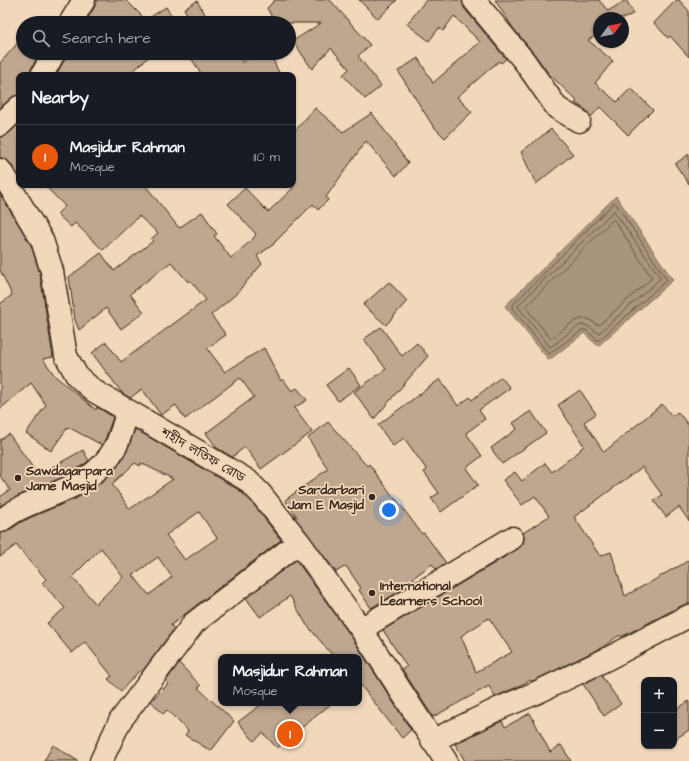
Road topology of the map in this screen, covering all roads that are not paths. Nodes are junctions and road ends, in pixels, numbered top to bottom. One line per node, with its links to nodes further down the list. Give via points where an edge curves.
1 (84, 0): 3 (street)
2 (474, 0): 7 (street, via 525,62 557,108)
3 (74, 16)
4 (50, 60): 5 (street)
5 (44, 72)
6 (16, 110): 8 (street)
7 (579, 121)
8 (0, 125)
9 (0, 170): 10 (street, শহীদ লতিফ রোড, via 42,240 52,271 66,356 78,376 94,391)
10 (128, 411): 11 (street, via 116,445 90,477 65,491 15,511); 13 (street, শহীদ লতিফ রোড, via 247,480)
11 (0, 521)
12 (512, 538): 15 (street)
13 (299, 542): 15 (street, শহীদ লতিফ রোড); 17 (street, via 194,623 120,721)
14 (689, 616): 16 (street, via 610,658)
15 (361, 629): 16 (street, শহীদ লতিফ রোড)
16 (432, 740): 18 (street, শহীদ লতিফ রোড)
17 (101, 761)
18 (446, 761)

